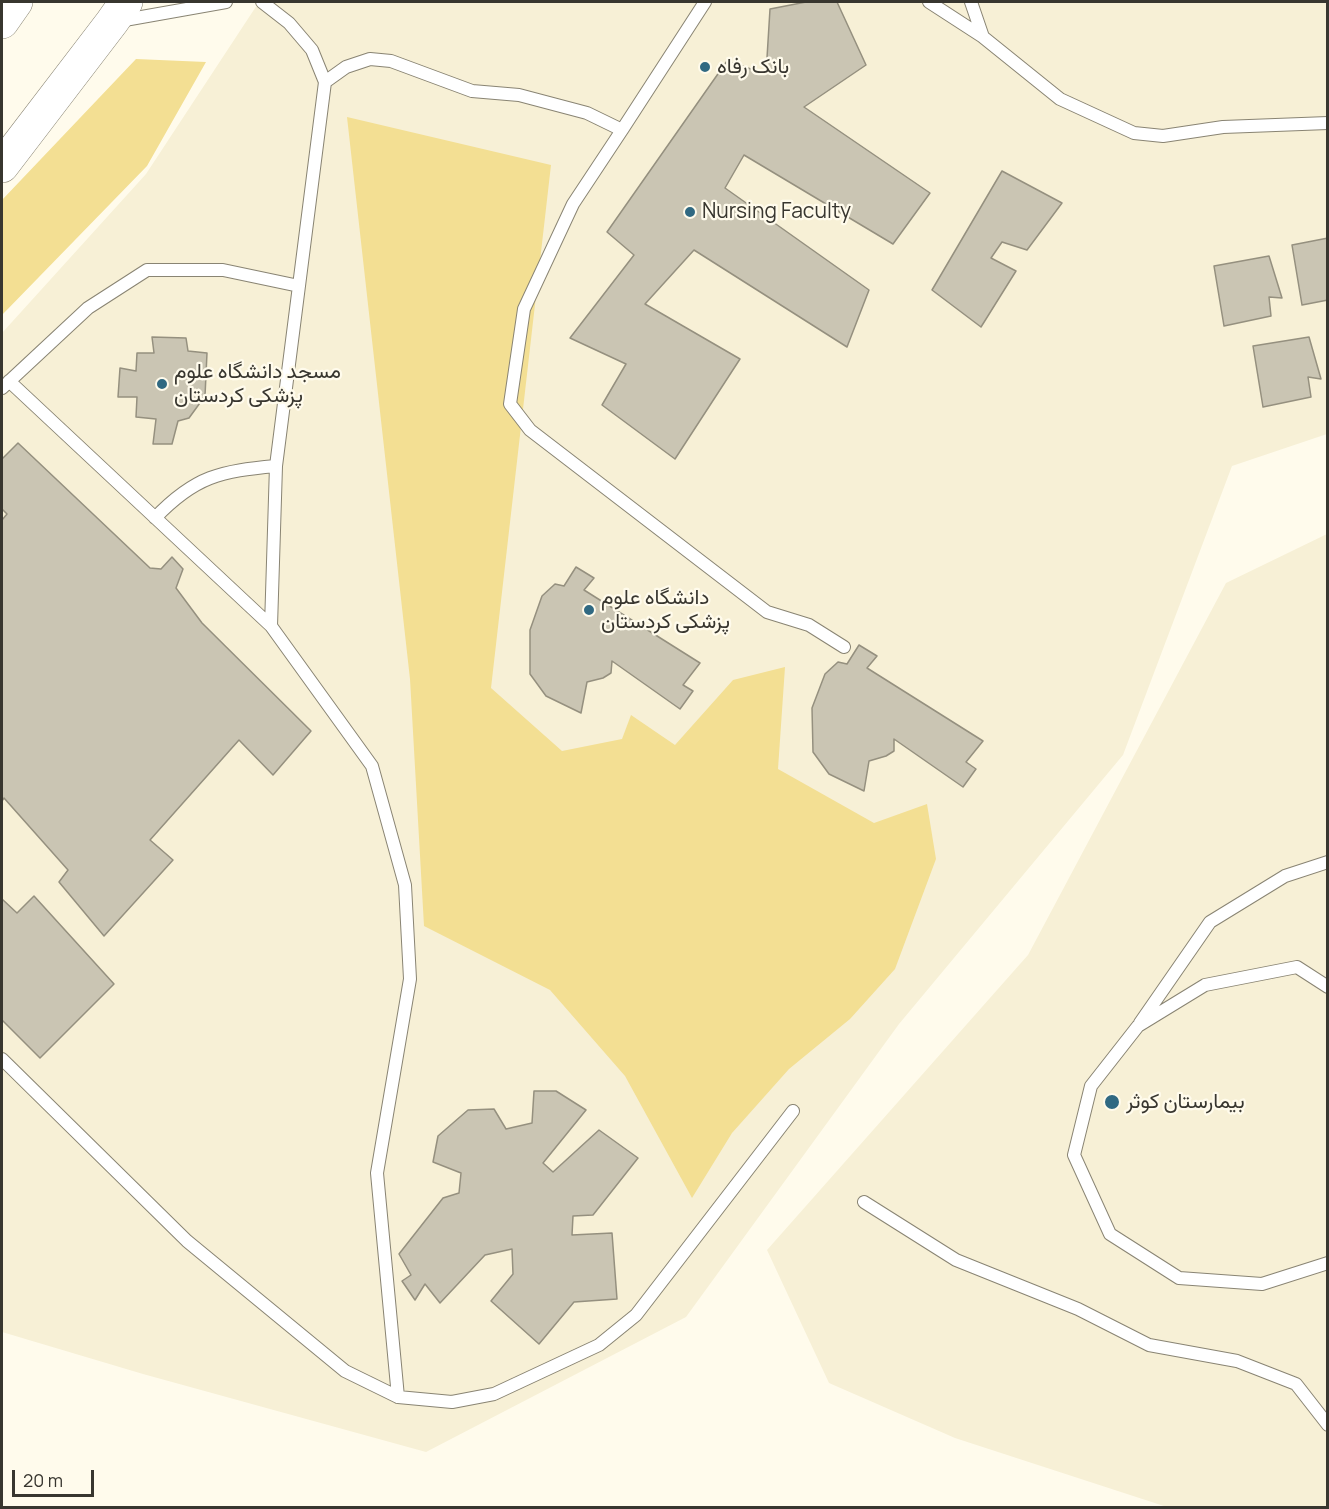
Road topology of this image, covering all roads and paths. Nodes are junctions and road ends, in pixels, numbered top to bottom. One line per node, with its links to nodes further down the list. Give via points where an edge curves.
1 (16, 2): 8 (main road)
2 (226, 2): 7 (lane)
3 (262, 2): 10 (lane, via 289,23 312,50)
4 (705, 2): 12 (lane)
5 (929, 2): 9 (lane)
6 (971, 2): 9 (lane)
7 (119, 12): 13 (main road)
8 (2, 22)
9 (983, 37): 11 (lane, via 1060,99 1134,133 1163,136 1222,127)
10 (325, 82): 12 (lane, via 346,67 370,59 391,61 472,91 519,95 587,113); 14 (lane)
11 (1328, 123)
12 (622, 130): 19 (lane, via 573,204 524,309 510,404 530,430 767,612 809,625)
13 (2, 166)
14 (299, 286): 15 (lane, via 223,270 147,270 88,308); 16 (lane)
15 (5, 385): 17 (lane)
16 (276, 466): 17 (lane, via 240,469 201,480 173,499); 18 (lane)
17 (155, 518): 18 (lane)
18 (271, 626): 27 (lane, via 372,766 405,885 411,980 377,1173)
19 (844, 647)
20 (1328, 862): 22 (lane, via 1285,876 1210,922)
21 (1328, 987): 22 (lane, via 1297,967 1204,985)
22 (1138, 1026): 26 (lane, via 1091,1086 1074,1155 1110,1234 1179,1278 1262,1284)
23 (2, 1059): 27 (lane, via 187,1241 345,1371)
24 (793, 1111): 27 (lane, via 636,1315 599,1345 494,1394 452,1402)
25 (864, 1202): 28 (lane, via 956,1260 1078,1309 1149,1346 1237,1361 1296,1384)
26 (1328, 1263)
27 (398, 1397)
28 (1328, 1425)

